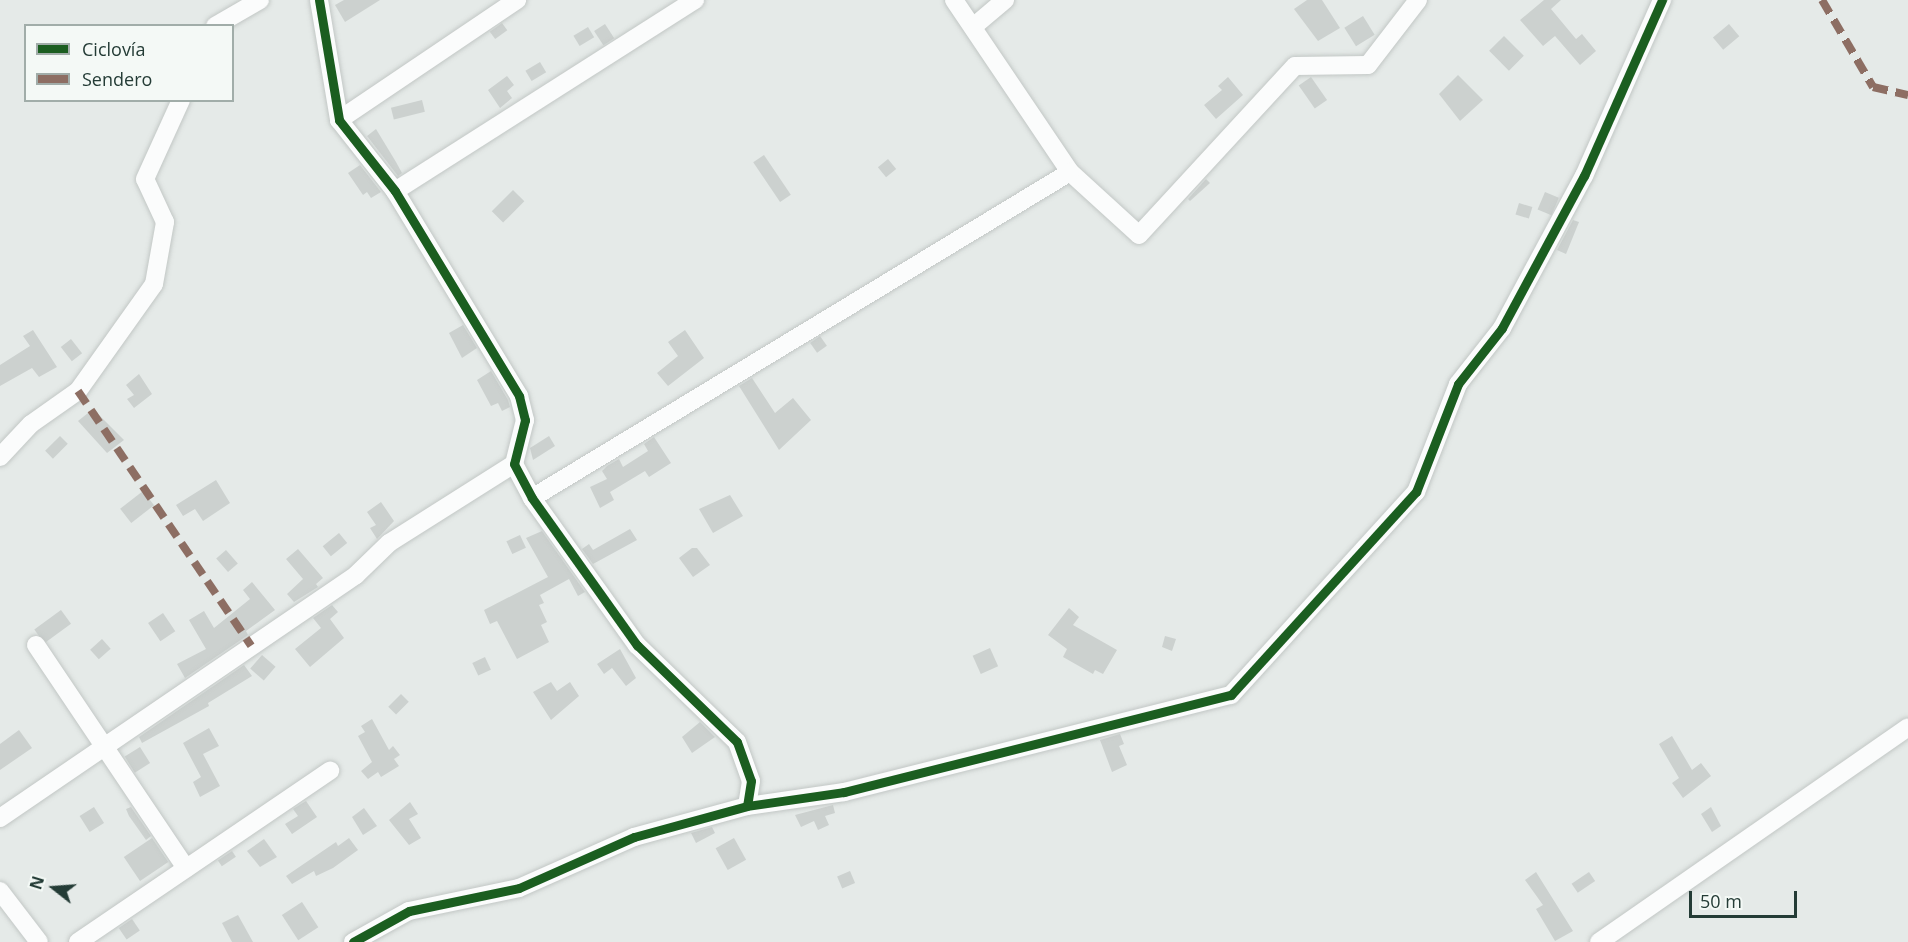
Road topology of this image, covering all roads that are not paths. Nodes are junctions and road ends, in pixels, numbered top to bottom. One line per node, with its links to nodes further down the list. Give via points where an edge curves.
1 (260, 0): 9 (street)
2 (319, 0): 12 (street)
3 (517, 0): 12 (street)
4 (694, 0): 14 (street)
5 (954, 0): 10 (street)
6 (1005, 0): 10 (street)
7 (1418, 0): 13 (street, via 1368,65 1295,66 1139,235)
8 (1662, 0): 22 (street, via 1578,186 1502,328 1458,384 1416,492 1231,695 844,792)
9 (218, 24)
10 (973, 27): 13 (street)
11 (180, 102): 15 (street, via 145,179 165,222 154,284 78,391 31,424)
12 (339, 120): 14 (street)
13 (1070, 172): 17 (street)
14 (395, 191): 16 (street, via 519,396 525,420)
15 (0, 457)
16 (514, 464): 17 (street); 20 (street, via 389,543 356,575)
17 (532, 498): 22 (street, via 637,645 737,742 751,781)
18 (36, 645): 20 (street)
19 (1908, 727): 29 (street)
20 (106, 746): 23 (street); 24 (street)
21 (330, 771): 24 (street)
22 (747, 806): 28 (street, via 634,837 519,888 409,911)
23 (0, 818)
24 (186, 868): 27 (street)
25 (0, 891): 26 (street)
26 (39, 942)
27 (78, 942)
28 (353, 942)
29 (1599, 942)

